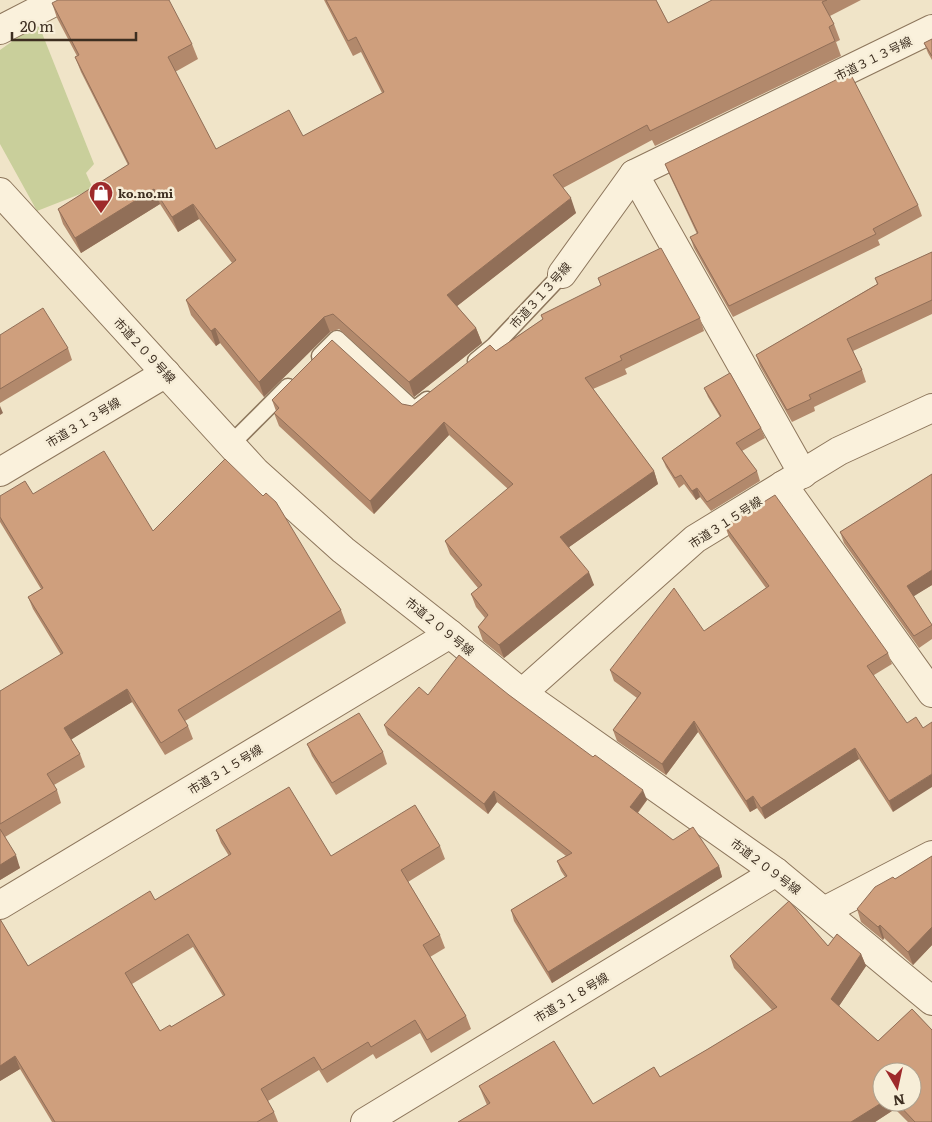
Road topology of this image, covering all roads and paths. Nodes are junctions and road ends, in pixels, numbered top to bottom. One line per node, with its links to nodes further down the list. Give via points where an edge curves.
1 (58, 0): 3 (street)
2 (932, 29): 4 (street, 市道３１３号線)
3 (0, 30)
4 (634, 174): 6 (street, 市道３１３号線); 13 (street, via 725,339)
5 (0, 192): 8 (street, 市道２０９号線)
6 (562, 274): 7 (lane, 市道３１３号線, via 494,346)
7 (465, 369)
8 (166, 373): 11 (street, 市道２０９号線); 12 (street, 市道３１３号線)
9 (436, 392): 11 (lane, via 414,410 337,339)
10 (932, 408): 13 (street, 市道３１５号線, via 839,451)
11 (231, 444): 14 (street, 市道２０９号線, via 256,472 342,550)
12 (0, 472)
13 (793, 479): 15 (street, 市道３１５号線, via 695,539); 16 (street)
14 (450, 634): 15 (street, 市道２０９号線); 19 (street, 市道３１５号線)
15 (522, 693): 18 (street, 市道２０９号線)
16 (932, 693)
17 (932, 855): 20 (street)
18 (776, 872): 20 (street, 市道２０９号線); 22 (street, 市道３１８号線)
19 (0, 905)
20 (824, 911): 21 (street, 市道２０９号線)
21 (932, 1002)
22 (365, 1122)

